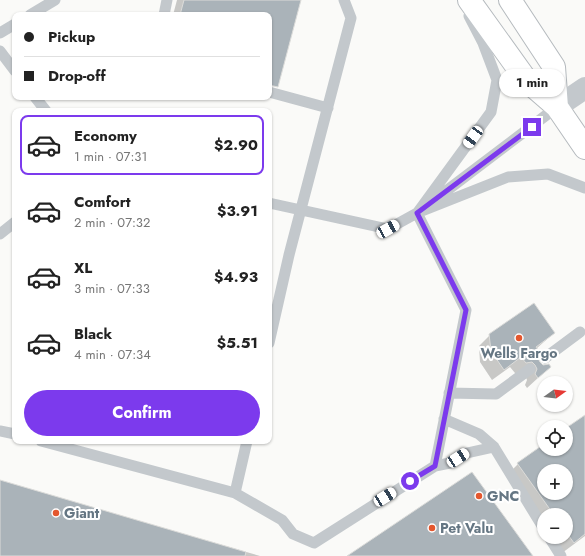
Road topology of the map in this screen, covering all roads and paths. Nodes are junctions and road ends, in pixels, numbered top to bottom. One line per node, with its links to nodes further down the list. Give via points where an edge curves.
1 (54, 0): 7 (lane)
2 (167, 0): 8 (lane)
3 (344, 0): 18 (lane, via 351,18)
4 (461, 0): 23 (lane, via 483,43 497,80 491,112)
5 (469, 0): 16 (main road, via 526,81)
6 (510, 0): 16 (main road, via 554,67)
7 (35, 12)
8 (165, 12)
9 (12, 26): 10 (lane)
10 (0, 33)
11 (0, 51): 12 (lane)
12 (12, 67)
13 (585, 88): 16 (street)
14 (272, 93): 18 (lane)
15 (37, 100): 17 (lane)
16 (557, 107): 19 (main road); 23 (lane)
17 (44, 108)
18 (328, 108): 22 (lane)
19 (585, 148)
20 (585, 188): 23 (lane, via 548,174 508,177)
21 (272, 204): 22 (lane)
22 (301, 210): 23 (lane, via 388,229); 26 (lane)
23 (417, 213): 30 (lane, via 466,310)
24 (12, 224): 25 (lane)
25 (0, 234)
26 (272, 331)
27 (580, 332): 28 (lane)
28 (545, 358)
29 (530, 370): 30 (lane, via 496,394)
30 (449, 393): 31 (lane)
31 (444, 419): 36 (lane, via 479,434); 37 (lane)
32 (0, 431): 33 (lane)
33 (12, 433)
34 (52, 444): 38 (lane)
35 (245, 444): 38 (lane)
36 (494, 447): 37 (lane, via 467,453 450,464); 39 (lane)
37 (435, 466): 38 (lane, via 314,543 293,534 282,520)
38 (234, 493)
39 (537, 518)
40 (553, 544): 41 (lane)
41 (561, 556)

